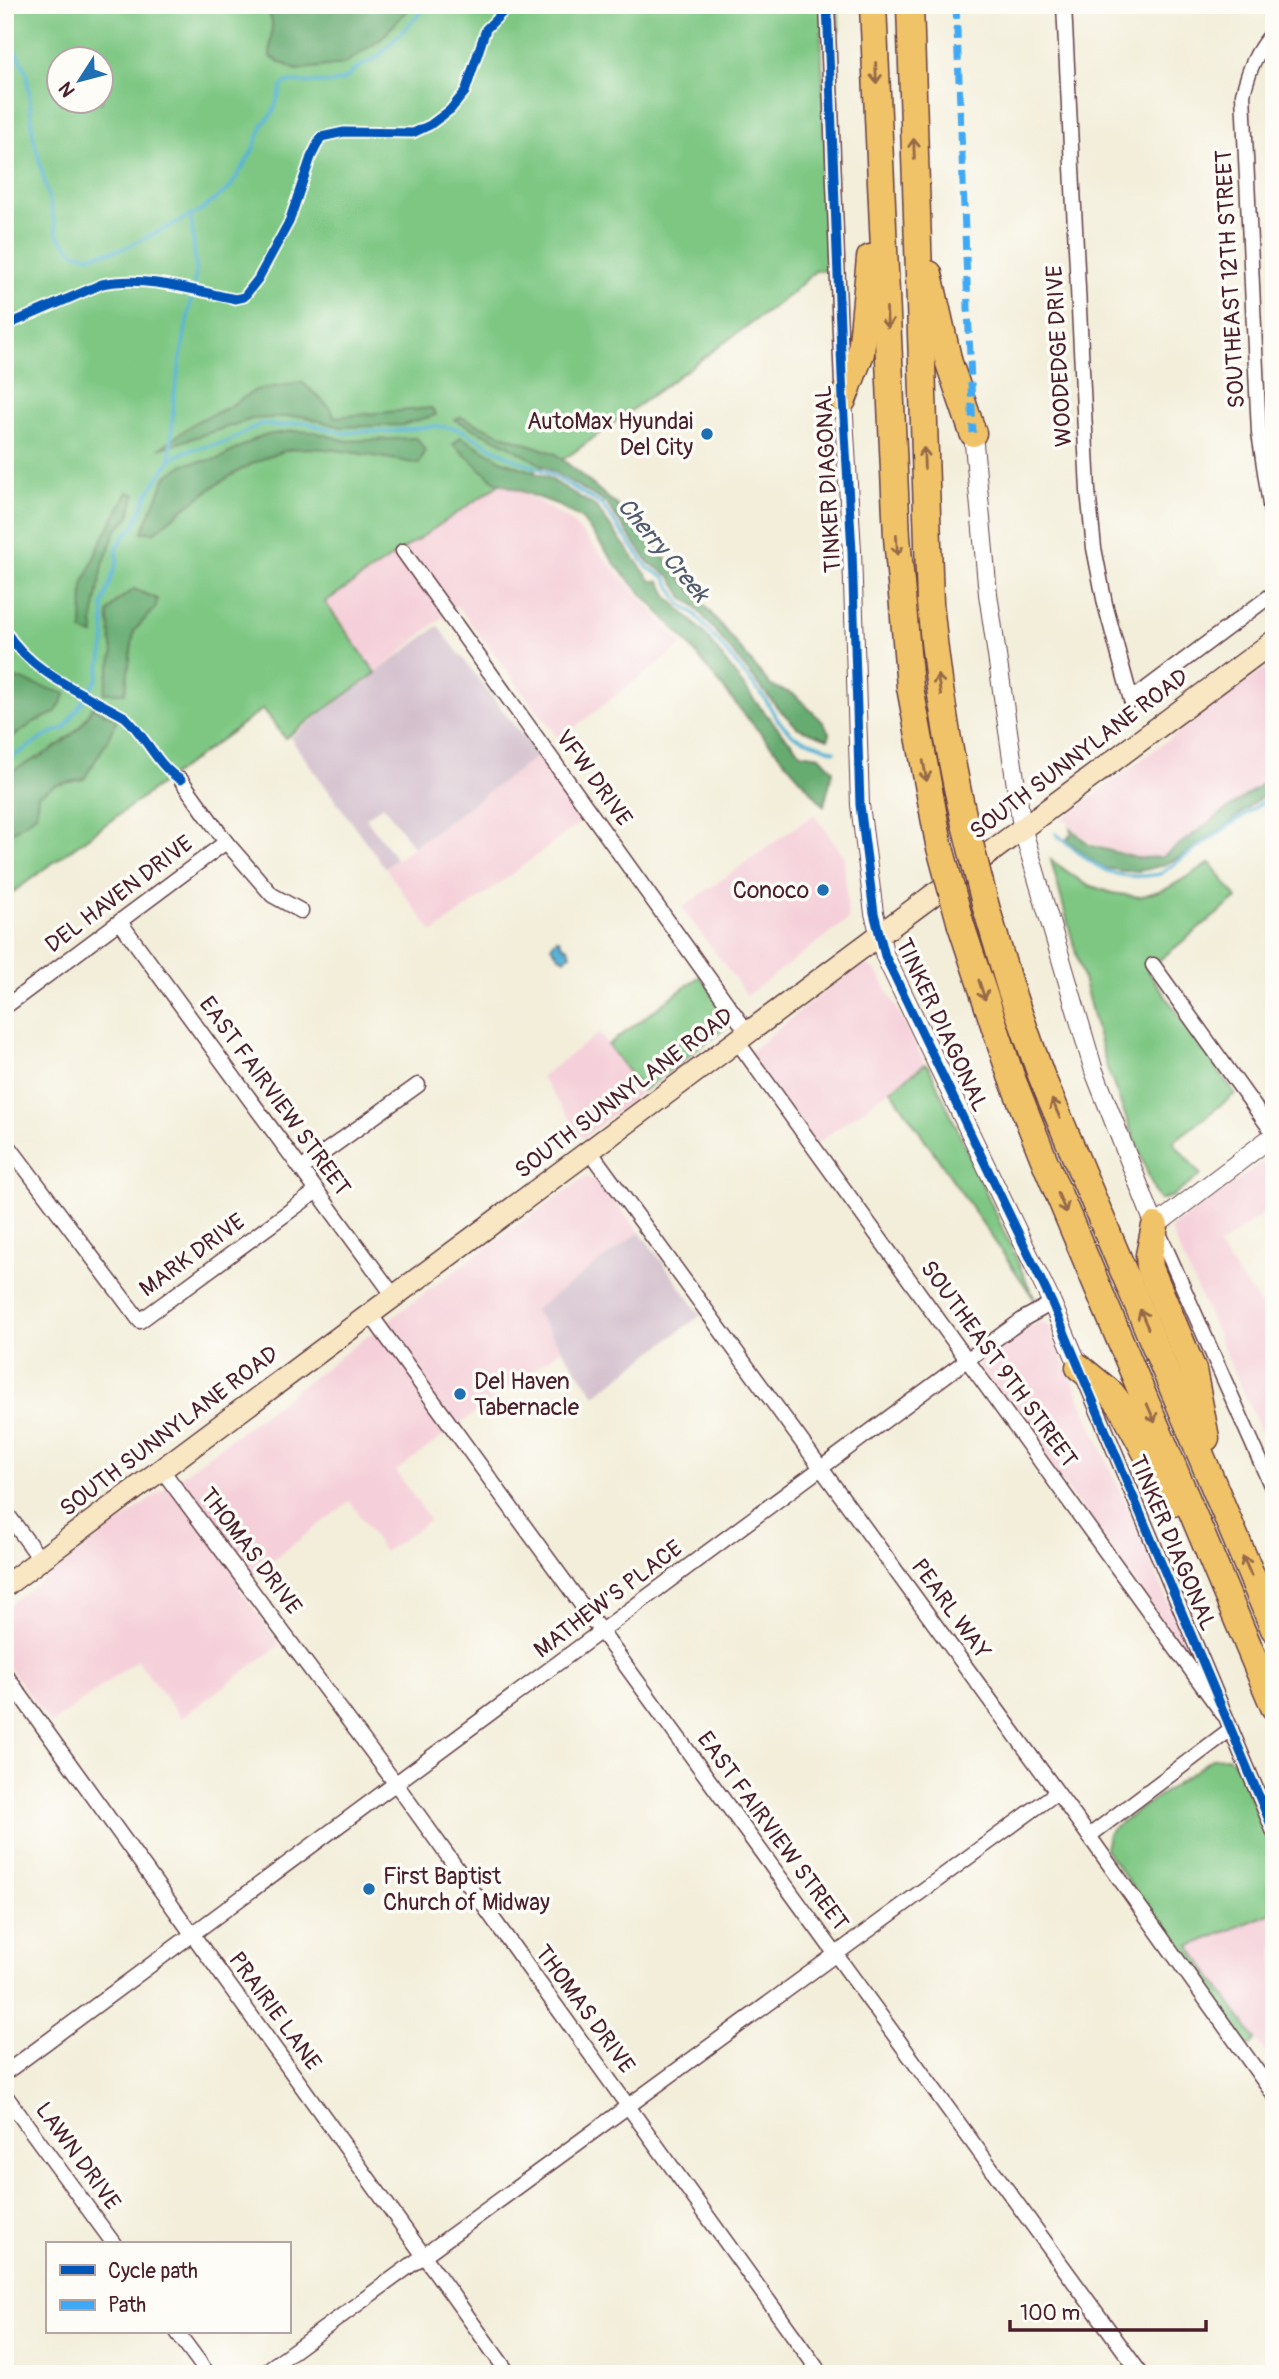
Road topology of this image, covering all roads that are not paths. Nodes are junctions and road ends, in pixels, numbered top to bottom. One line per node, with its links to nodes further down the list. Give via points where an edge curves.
1 (827, 5): 8 (street, TINKER DIAGONAL)
2 (873, 5): 6 (highway, TINKER DIAGONAL, one-way to 6)
3 (910, 5): 7 (highway, one-way to 3)
4 (1065, 5): 14 (street, WOODEDGE DRIVE, via 1088,491 1105,604)
5 (1274, 32): 10 (street, SOUTHEAST 12TH STREET, via 1262,44 1243,94 1259,433)
6 (879, 152): 8 (highway, via 863,347); 44 (highway, TINKER DIAGONAL, one-way to 44, bridge, via 902,602 911,687 939,844 1011,1076)
7 (916, 217): 9 (highway, via 949,363); 40 (highway, one-way to 7, bridge, via 1041,1075 1011,991 965,824 938,679 930,603)
8 (843, 400): 20 (street, TINKER DIAGONAL, via 860,805)
9 (974, 433): 16 (street, via 988,594)
10 (1274, 531)
11 (403, 551): 23 (street, VFW DRIVE)
12 (1274, 593): 14 (street, SOUTH SUNNYLANE ROAD)
13 (1274, 642): 16 (main road, SOUTH SUNNYLANE ROAD)
14 (1131, 700)
15 (181, 780): 17 (street, DEL HAVEN DRIVE)
16 (1023, 827): 20 (main road, SOUTH SUNNYLANE ROAD); 30 (street, via 1094,1071)
17 (226, 842): 18 (street, DEL HAVEN DRIVE, via 272,895); 19 (street, DEL HAVEN DRIVE)
18 (301, 911)
19 (120, 922): 22 (street, DEL HAVEN DRIVE); 28 (street, EAST FAIRVIEW STREET)
20 (880, 935): 23 (main road, SOUTH SUNNYLANE ROAD); 32 (street, TINKER DIAGONAL, via 885,956)
21 (1153, 965): 25 (street)
22 (5, 1007)
23 (743, 1037): 27 (main road, SOUTH SUNNYLANE ROAD); 34 (street, SOUTHEAST 9TH STREET)
24 (418, 1085): 28 (street)
25 (1274, 1134): 30 (street)
26 (5, 1141): 29 (street, MARK DRIVE, via 140,1321)
27 (590, 1151): 31 (main road, SOUTH SUNNYLANE ROAD); 37 (street, PEARL WAY)
28 (301, 1169): 29 (street, EAST FAIRVIEW STREET)
29 (317, 1191): 31 (street, EAST FAIRVIEW STREET)
30 (1155, 1226): 38 (street); 40 (highway, via 1150,1268 1193,1370)
31 (394, 1296): 33 (main road, SOUTH SUNNYLANE ROAD)
32 (1052, 1303): 34 (street, MATHEW'S PLACE); 35 (street, TINKER DIAGONAL)
33 (370, 1314): 36 (main road, SOUTH SUNNYLANE ROAD); 46 (street, EAST FAIRVIEW STREET)
34 (968, 1359): 37 (street, MATHEW'S PLACE); 49 (street, SOUTHEAST 9TH STREET)
35 (1079, 1367): 44 (highway, via 1121,1406); 49 (street, TINKER DIAGONAL)
36 (162, 1469): 42 (main road, SOUTH SUNNYLANE ROAD); 51 (street, THOMAS DRIVE)
37 (821, 1469): 46 (street, MATHEW'S PLACE); 52 (street, PEARL WAY)
38 (1270, 1476): 39 (street)
39 (1274, 1492)
40 (1217, 1495): 45 (highway, one-way to 40)
41 (5, 1511): 42 (street)
42 (41, 1560): 43 (main road, SOUTH SUNNYLANE ROAD)
43 (5, 1586)
44 (1234, 1612): 48 (highway, TINKER DIAGONAL)
45 (1274, 1629)
46 (602, 1633): 51 (street, MATHEW'S PLACE); 56 (street, EAST FAIRVIEW STREET)
47 (5, 1674): 55 (street, PRAIRIE LANE)
48 (1274, 1707)
49 (1223, 1714): 50 (street, TINKER DIAGONAL)
50 (1231, 1729): 53 (street, TINKER DIAGONAL); 54 (street)
51 (396, 1784): 55 (street, MATHEW'S PLACE); 60 (street, THOMAS DRIVE)
52 (1056, 1793): 54 (street, PEARL WAY); 56 (street)
53 (1274, 1832)
54 (1089, 1836): 59 (street, PEARL WAY)
55 (191, 1933): 57 (street, MATHEW'S PLACE); 62 (street, PRAIRIE LANE)
56 (836, 1956): 60 (street); 68 (street, EAST FAIRVIEW STREET)
57 (5, 2073)
58 (5, 2095): 61 (street, LAWN DRIVE)
59 (1274, 2095)
60 (626, 2106): 62 (street); 67 (street, THOMAS DRIVE)
61 (113, 2242)
62 (424, 2255): 65 (street); 66 (street, PRAIRIE LANE)
63 (178, 2334): 64 (street)
64 (208, 2374)
65 (262, 2374)
66 (509, 2374)
67 (821, 2374)
68 (1141, 2374)

